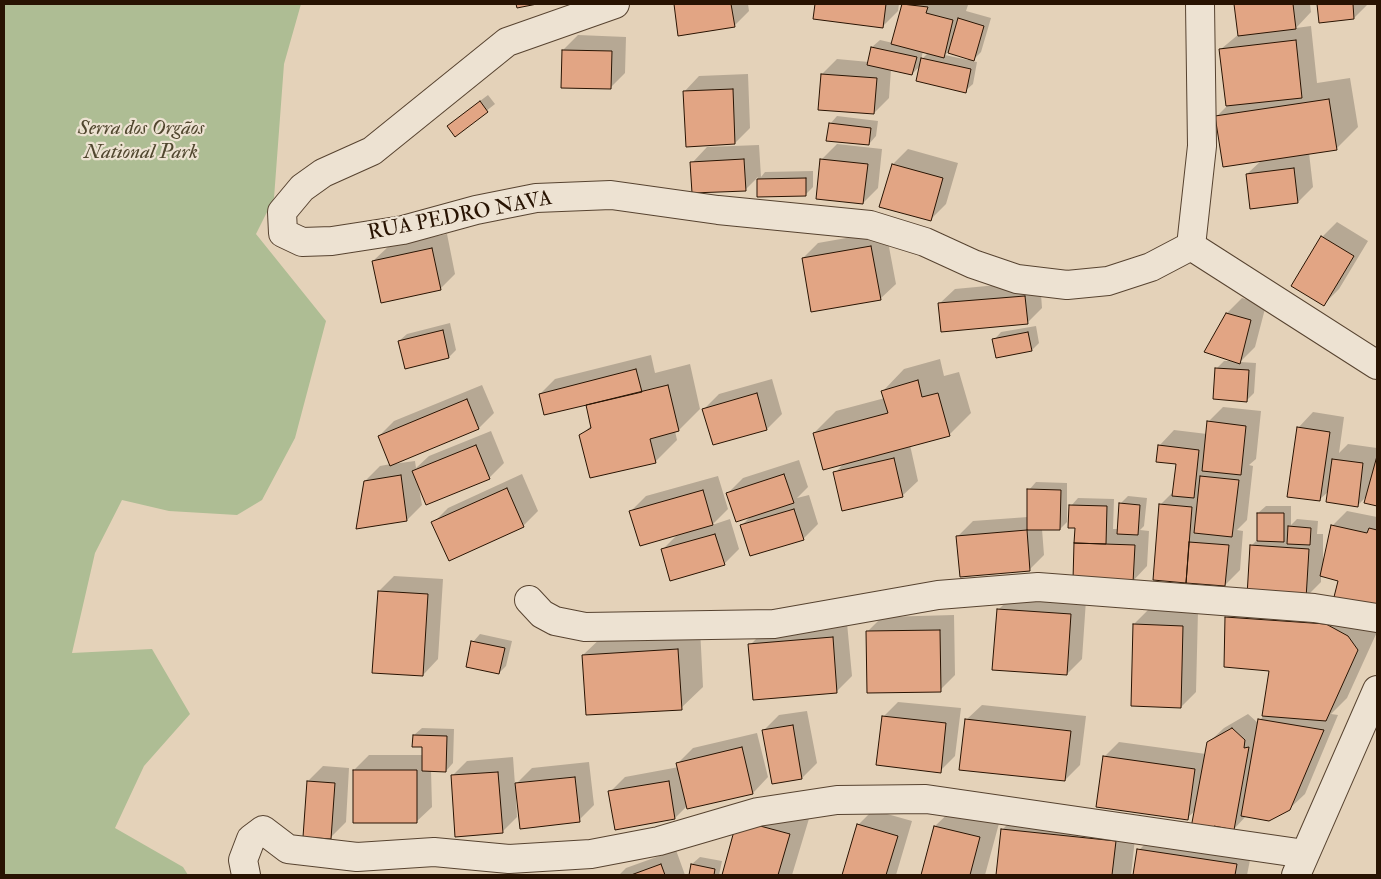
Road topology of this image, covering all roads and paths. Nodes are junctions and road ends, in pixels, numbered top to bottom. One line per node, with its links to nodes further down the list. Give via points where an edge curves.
1 (615, 4): 3 (street, RUA PEDRO NAVA, via 507,42 372,151 323,173 302,188 282,212 282,233 302,242 332,241 403,230 536,198 611,195 718,210 870,225 925,242 973,264 1017,279 1068,284 1108,281 1151,267)
2 (1200, 4): 3 (street, via 1202,146)
3 (1191, 246): 4 (street)
4 (1377, 365)
5 (530, 600): 6 (street, via 542,614 555,621 586,627 774,624 938,595 1038,587 1314,608)
6 (1377, 618)
7 (1377, 690): 8 (street)
8 (1300, 865): 9 (street, via 926,800 837,800 758,812 659,842 591,854 509,859 434,852 357,857 288,849 263,830 251,839 243,860)
9 (246, 875)

